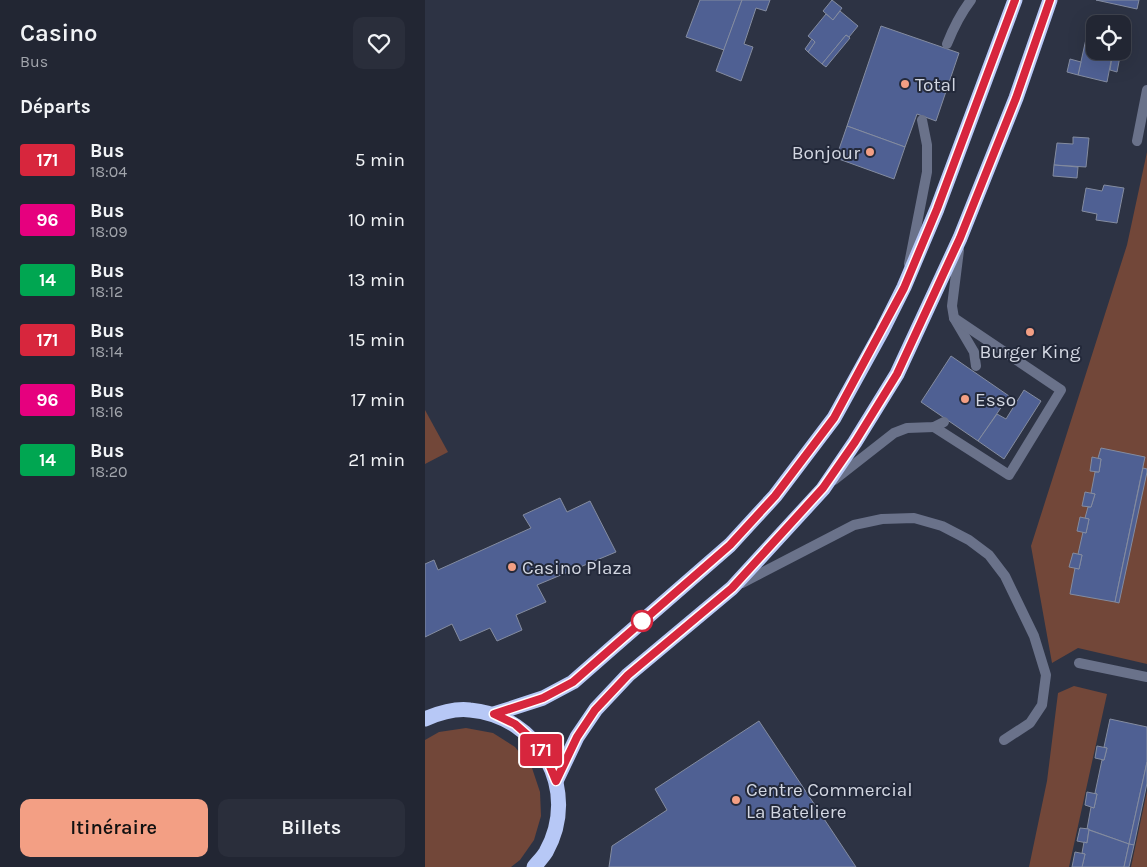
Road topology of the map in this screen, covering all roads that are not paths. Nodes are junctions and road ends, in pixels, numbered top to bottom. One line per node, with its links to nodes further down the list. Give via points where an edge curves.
1 (971, 0): 4 (lane)
2 (1015, 0): 9 (highway)
3 (1050, 0): 8 (highway, via 1016,98)
4 (947, 44)
5 (1147, 90): 7 (lane)
6 (922, 120): 9 (lane, via 927,145 927,172)
7 (1137, 141)
8 (960, 238): 10 (lane, via 952,306); 12 (highway, via 897,374)
9 (904, 288): 16 (highway, via 834,418 775,496 730,545 573,682 543,698)
10 (954, 318): 11 (lane, via 974,352); 12 (lane, via 1061,390 1009,475 939,424 894,433)
11 (976, 366)
12 (823, 488): 13 (highway)
13 (732, 588): 18 (lane, via 854,525 882,519 914,518 942,526 969,540 989,555 1005,576 1034,636 1046,676 1042,704 1030,723); 19 (highway, via 628,675 595,710 577,737)
14 (1079, 663): 15 (lane)
15 (1147, 677)
16 (494, 714): 17 (highway, via 469,710 444,712); 19 (highway, via 515,724 533,740 547,759)
17 (425, 719)
18 (1003, 740)
19 (556, 781): 20 (highway, via 559,805 555,829 546,852)
20 (534, 867)

